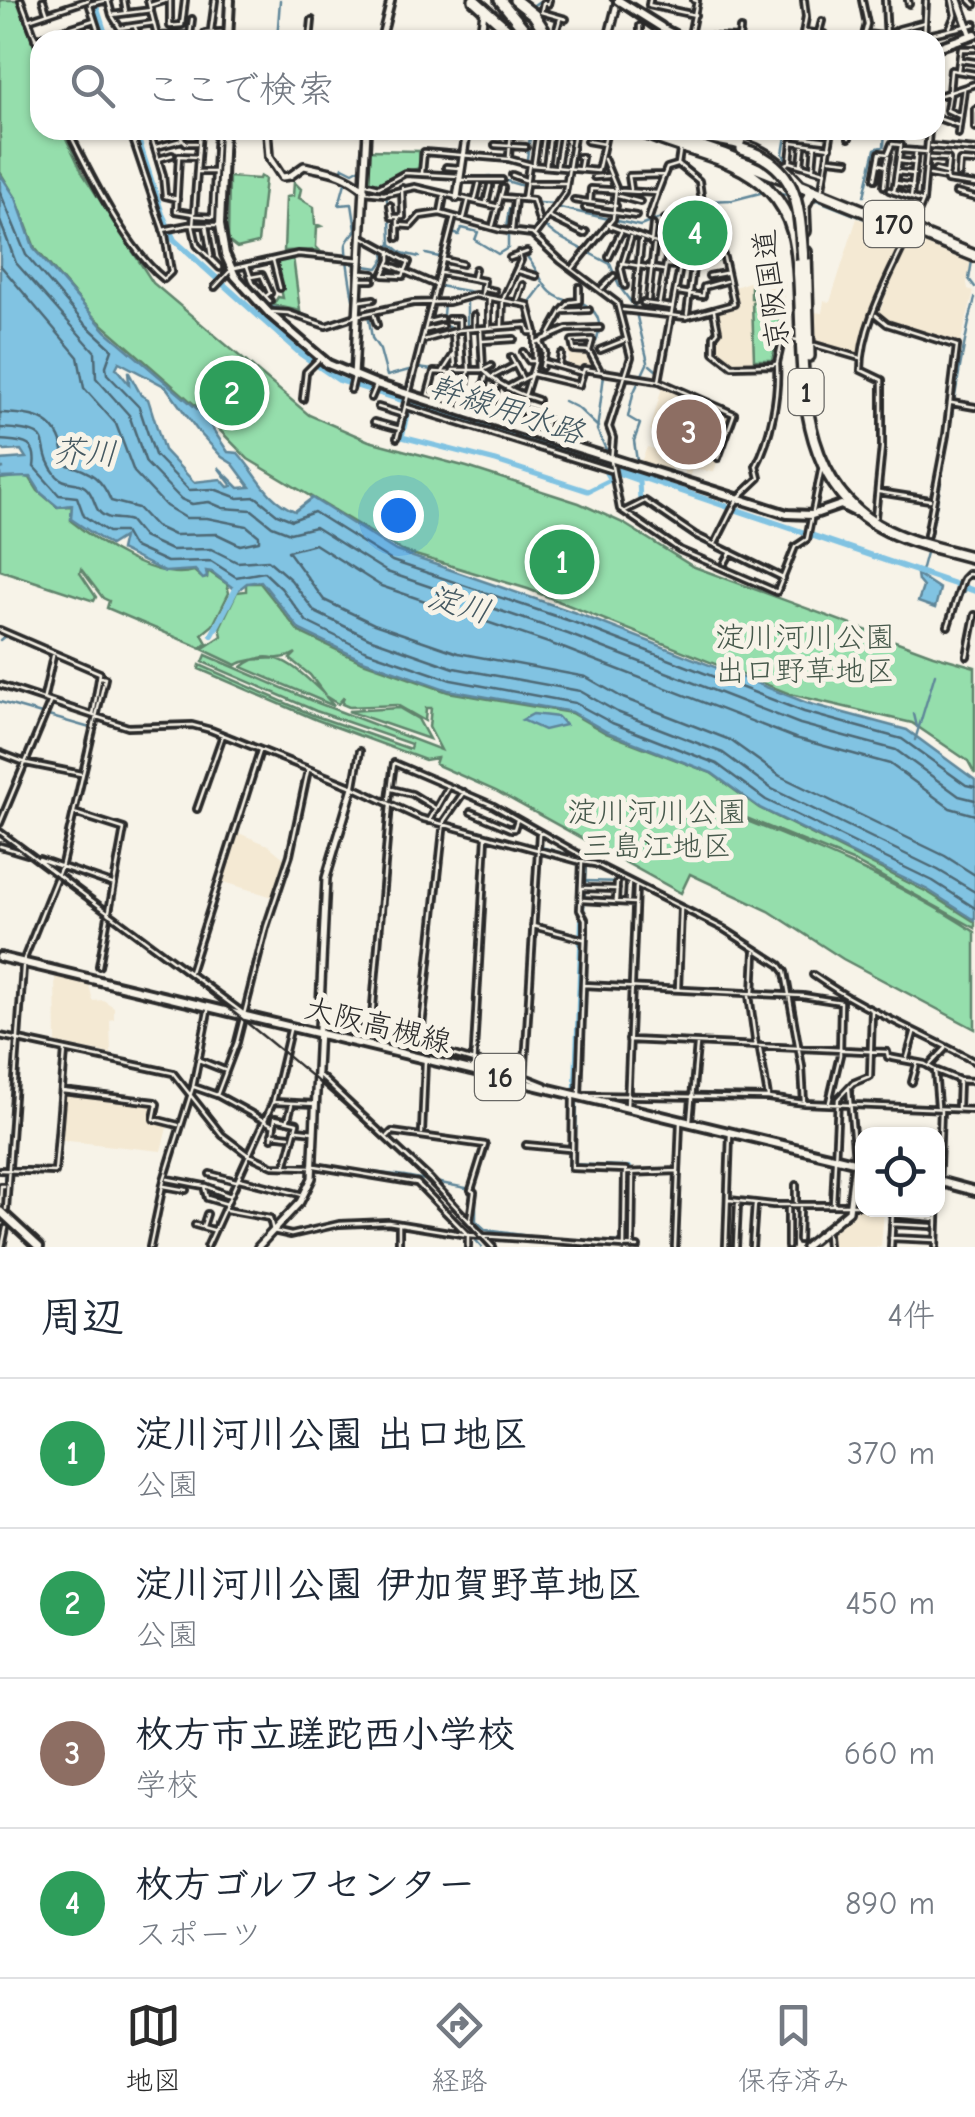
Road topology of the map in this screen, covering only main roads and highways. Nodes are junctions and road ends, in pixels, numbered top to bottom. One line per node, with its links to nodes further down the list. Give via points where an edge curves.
1 (230, 0): 6 (main road)
2 (498, 0): 8 (highway)
3 (519, 0): 9 (highway)
4 (618, 0): 10 (main road)
5 (482, 3): 7 (highway)
6 (226, 30)
7 (509, 30)
8 (523, 30)
9 (547, 30)
10 (670, 30)
11 (973, 35): 12 (main road)
12 (945, 45)
13 (220, 140): 27 (main road, via 220,225 232,270 320,359 354,378 736,500 787,514)
14 (686, 140): 18 (highway, 京阪国道 / 1)
15 (689, 140): 19 (highway, 170)
16 (698, 140): 25 (highway, 京阪国道 / 1, bridge, via 759,154 792,188 800,216)
17 (708, 140): 19 (highway, via 765,152 787,164)
18 (722, 162): 20 (highway, 170); 22 (highway, 京阪国道 / 1, via 769,190)
19 (800, 185): 20 (highway, 170)
20 (812, 196): 21 (highway); 23 (highway, 170)
21 (804, 216): 22 (highway); 24 (highway)
22 (794, 230): 24 (highway, 京阪国道 / 1)
23 (975, 256)
24 (807, 342): 25 (highway); 26 (highway, 京阪国道 / 1, via 809,425)
25 (808, 358): 28 (highway, 京阪国道 / 1, via 814,423 827,466)
26 (838, 491): 27 (main road, via 836,504); 28 (highway, 京阪国道 / 1)
27 (824, 512): 28 (main road, via 844,505)
28 (869, 518): 29 (highway, 京阪国道 / 1)
29 (975, 554)
30 (0, 958): 31 (main road, 大阪高槻線 / 16)
31 (855, 1162)
32 (945, 1183): 33 (main road)
33 (975, 1191)
34 (2, 1210): 35 (main road)
35 (36, 1247)

